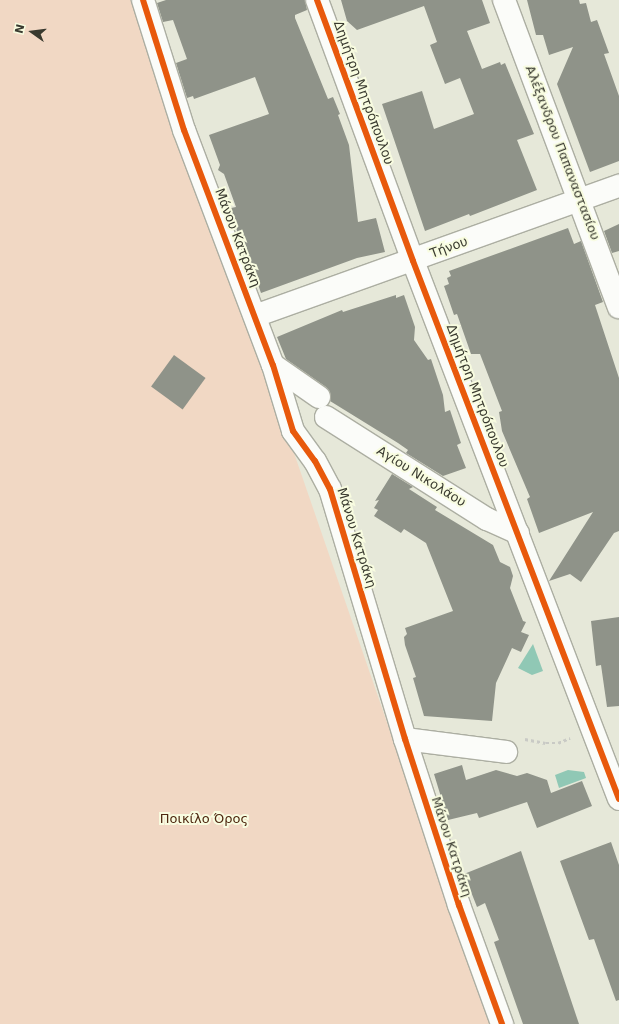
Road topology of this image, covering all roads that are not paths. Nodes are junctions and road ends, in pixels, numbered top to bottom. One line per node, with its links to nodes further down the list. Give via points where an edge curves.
1 (143, 0): 8 (street, Μάνου Κατράκη, via 184,130)
2 (317, 0): 6 (street, Δημήτρη Μητρόπουλου)
3 (504, 0): 5 (street, Αλέξανδρου Παπαναστασίου)
4 (619, 186): 5 (street, Τήνου)
5 (579, 201): 6 (street, Τήνου); 7 (street, Αλέξανδρου Παπαναστασίου)
6 (413, 261): 8 (street, Τήνου); 12 (street, Δημήτρη Μητρόπουλου)
7 (619, 307)
8 (255, 316): 9 (street, Μάνου Κατράκη)
9 (273, 365): 10 (street); 13 (street, Μάνου Κατράκη, via 293,431 315,461 330,489)
10 (319, 397)
11 (326, 417): 12 (street, Αγίου Νικολάου, via 487,519)
12 (518, 533): 15 (street, Δημήτρη Μητρόπουλου)
13 (405, 739): 14 (street); 16 (street, Μάνου Κατράκη, via 459,905)
14 (506, 752)
15 (619, 799)
16 (502, 1024)

